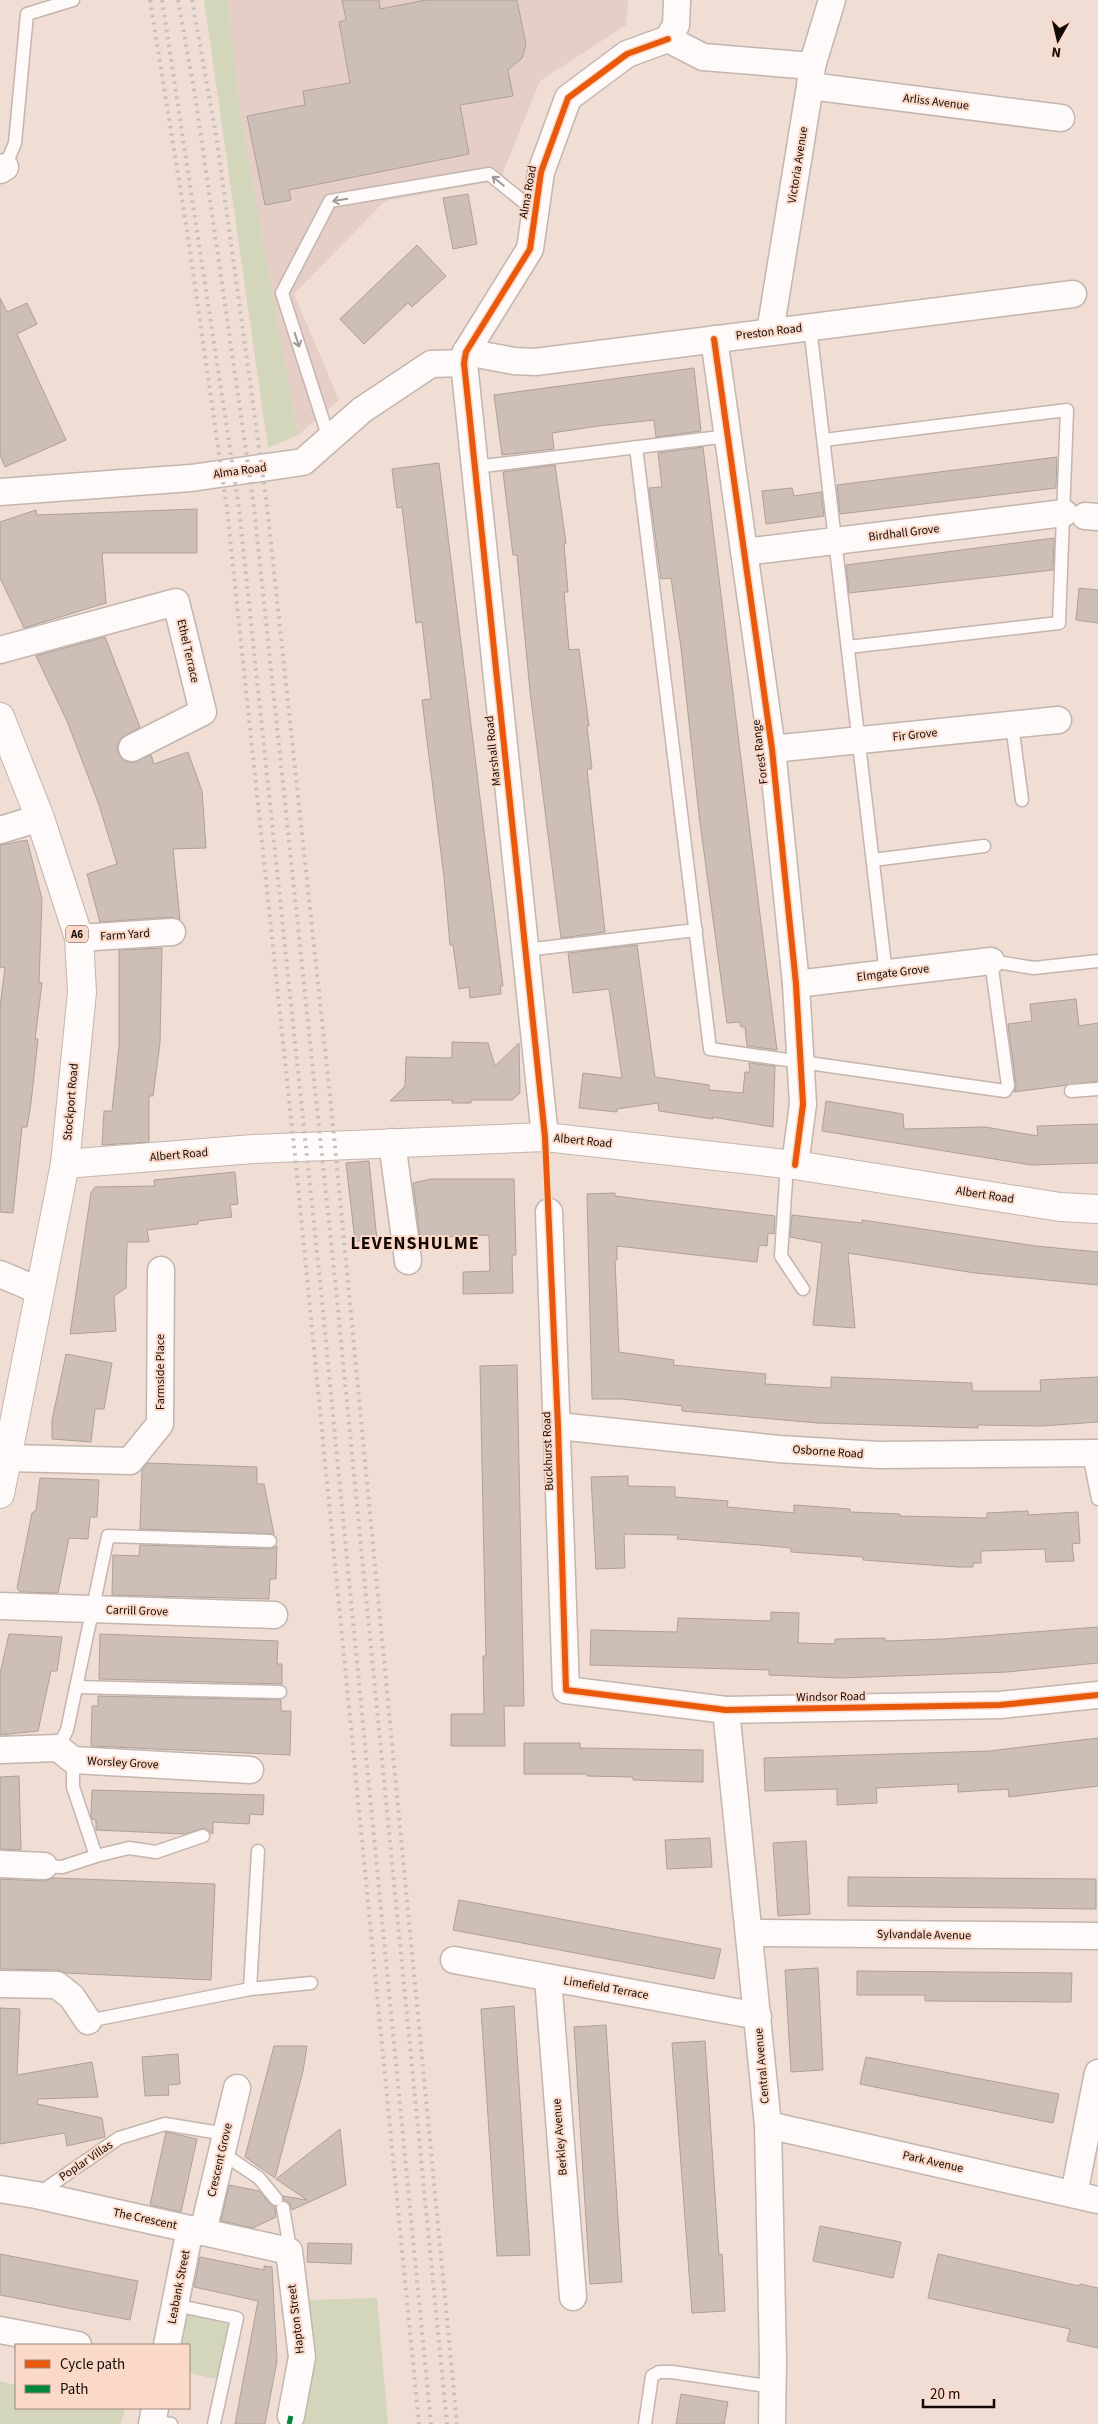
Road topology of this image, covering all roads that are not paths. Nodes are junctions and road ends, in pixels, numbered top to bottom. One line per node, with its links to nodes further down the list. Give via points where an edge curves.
1 (73, 0): 4 (lane)
2 (677, 0): 5 (street, via 676,25)
3 (832, 0): 6 (street, Victoria Avenue)
4 (39, 5): 8 (lane, via 27,14 16,144)
5 (668, 39): 6 (street, via 703,57); 9 (street, Alma Road, via 627,54 568,98 541,172)
6 (811, 76): 7 (street, Arliss Avenue); 12 (street, Victoria Avenue)
7 (1061, 118)
8 (3, 168)
9 (536, 212): 14 (street, Alma Road, via 530,250); 16 (lane, one-way to 16, via 489,174 330,201 282,293)
10 (1073, 294): 11 (street, Preston Road)
11 (810, 327): 12 (street, Preston Road); 17 (lane)
12 (770, 332): 13 (street, Preston Road)
13 (714, 339): 14 (street, Preston Road, via 524,363); 15 (street, Forest Range)
14 (465, 357): 16 (street, Alma Road, via 430,364 362,410); 19 (street, Marshall Road)
15 (728, 436): 18 (lane); 23 (street, Forest Range)
16 (329, 439): 20 (street, Alma Road, via 302,462 191,478)
17 (824, 440): 21 (lane, via 1067,410); 22 (lane)
18 (636, 447): 19 (lane); 37 (lane)
19 (474, 467): 40 (street, Marshall Road)
20 (0, 492)
21 (1082, 515): 22 (street, Birdhall Grove); 24 (lane, via 1059,623)
22 (837, 541): 23 (street, Birdhall Grove); 24 (lane)
23 (744, 552): 31 (street, Forest Range)
24 (848, 647): 29 (lane)
25 (0, 650): 30 (street, Ethel Terrace, via 176,602 203,712)
26 (0, 717): 33 (main road, Stockport Road / A6)
27 (1058, 720): 28 (street, Fir Grove)
28 (1012, 725): 29 (street, Fir Grove); 32 (lane)
29 (859, 740): 31 (street, Fir Grove); 36 (lane)
30 (132, 748)
31 (772, 749): 44 (street, Forest Range)
32 (1022, 800)
33 (40, 818): 34 (street); 39 (main road, Stockport Road / A6)
34 (0, 830)
35 (984, 846): 36 (lane)
36 (873, 860): 43 (lane)
37 (696, 930): 40 (lane); 45 (lane, via 710,1049)
38 (172, 932): 39 (street, Farm Yard)
39 (79, 938): 50 (main road, Stockport Road / A6, via 82,992)
40 (526, 950): 48 (street, Marshall Road)
41 (991, 961): 42 (lane, via 1034,968); 43 (street, Elmgate Grove); 45 (lane, via 1008,1086 1005,1091)
42 (1098, 961)
43 (886, 974): 44 (street, Elmgate Grove)
44 (796, 984): 45 (street, Forest Range)
45 (800, 1062): 51 (street, Forest Range, via 803,1104)
46 (1098, 1089): 47 (lane)
47 (1071, 1091)
48 (545, 1137): 49 (main road, Albert Road); 51 (main road, Albert Road)
49 (392, 1142): 50 (main road, Albert Road); 54 (street)
50 (65, 1164): 58 (main road, Stockport Road / A6)
51 (791, 1164): 52 (main road, Albert Road, via 1060,1207); 57 (lane, via 781,1256)
52 (1098, 1210)
53 (549, 1212): 59 (street, Buckhurst Road)
54 (408, 1261)
55 (161, 1270): 62 (street, Farmside Place, via 160,1424 136,1454 130,1461)
56 (0, 1274): 58 (street)
57 (803, 1289)
58 (40, 1291): 60 (main road, Stockport Road / A6)
59 (558, 1426): 61 (street, Osborne Road, via 829,1453); 70 (street, Buckhurst Road)
60 (6, 1428): 62 (main road, Stockport Road / A6)
61 (1094, 1454): 64 (lane)
62 (8, 1458): 63 (main road, Stockport Road / A6)
63 (0, 1494)
64 (1098, 1499)
65 (270, 1541): 67 (lane, via 108,1536)
66 (0, 1606): 67 (street, Carrill Grove)
67 (92, 1609): 68 (street, Carrill Grove); 69 (lane)
68 (274, 1615)
69 (76, 1686): 71 (lane); 75 (lane, via 67,1730)
70 (566, 1690): 73 (street, Windsor Road)
71 (280, 1692)
72 (1098, 1695): 73 (street, Windsor Road, via 1000,1704)
73 (726, 1710): 82 (street, Central Avenue)
74 (0, 1750): 75 (street, Worsley Grove)
75 (66, 1754): 76 (street, Worsley Grove); 79 (lane, via 73,1787)
76 (250, 1770)
77 (203, 1836): 79 (lane, via 156,1852 129,1848)
78 (258, 1851): 88 (lane)
79 (96, 1856): 81 (lane, via 62,1867)
80 (0, 1864): 81 (street)
81 (44, 1866)
82 (750, 1933): 83 (street, Sylvandale Avenue); 89 (street, Central Avenue)
83 (1098, 1936)
84 (454, 1960): 85 (street, Limefield Terrace)
85 (548, 1978): 89 (street, Limefield Terrace); 100 (street, Berkley Avenue)
86 (311, 1983): 88 (lane)
87 (0, 1984): 90 (street, via 57,1985 72,1997)
88 (250, 1990): 90 (lane)
89 (758, 2016): 93 (street, Central Avenue)
90 (88, 2021)
91 (1098, 2072): 97 (street)
92 (237, 2088): 94 (street, Crescent Grove)
93 (768, 2125): 97 (street, Park Avenue); 105 (street, Central Avenue)
94 (224, 2144): 96 (lane, Poplar Villas, via 165,2124 120,2138); 98 (street, Crescent Grove); 99 (lane, via 280,2204)
95 (0, 2189): 96 (street, The Crescent)
96 (36, 2195): 98 (street, The Crescent)
97 (1086, 2197)
98 (197, 2230): 99 (street, The Crescent); 101 (street, Leabank Street)
99 (288, 2251): 106 (street, Hapton Street, via 302,2357)
100 (573, 2297)
101 (175, 2305): 104 (street, Leabank Street); 107 (lane, via 237,2318)
102 (0, 2330): 103 (street)
103 (73, 2344)
104 (167, 2344)
105 (773, 2388): 108 (lane, via 659,2372 652,2376); 109 (street, Central Avenue)
106 (291, 2416)
107 (214, 2424)
108 (645, 2424)
109 (772, 2424)

